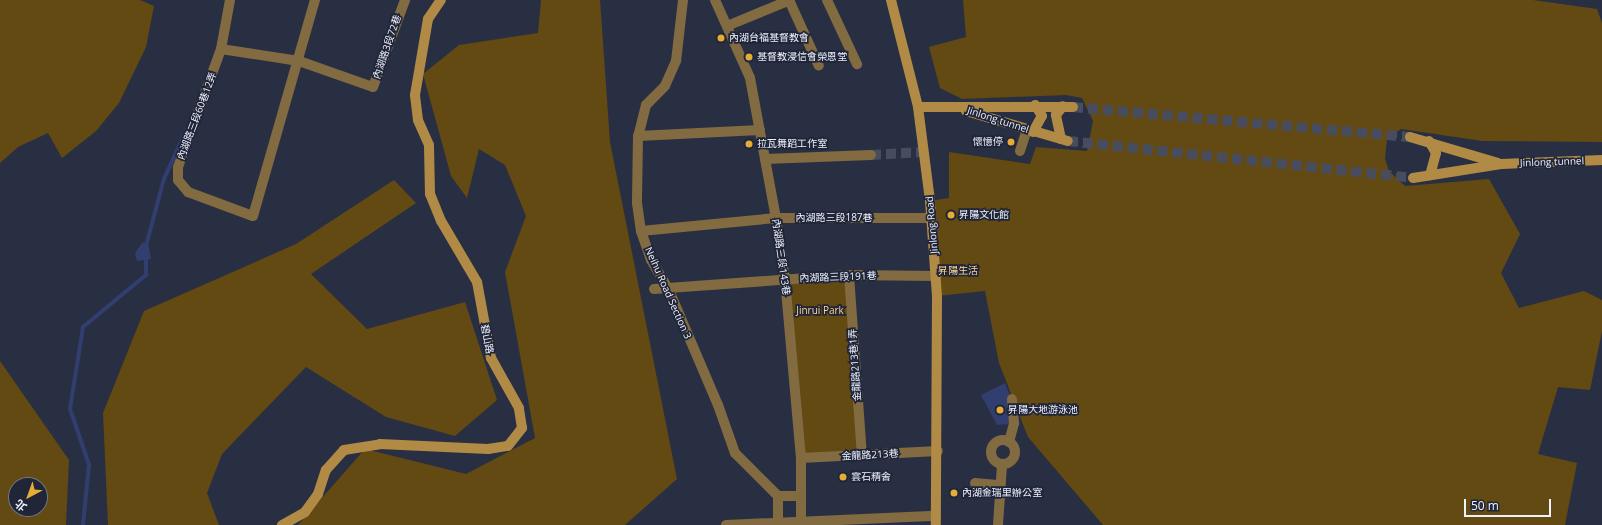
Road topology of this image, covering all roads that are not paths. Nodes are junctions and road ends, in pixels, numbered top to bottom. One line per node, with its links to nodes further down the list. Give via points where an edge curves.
1 (230, 0): 11 (street, 內湖路三段60巷12弄)
2 (315, 0): 12 (street)
3 (405, 0): 12 (street, 內湖路3段72巷, via 373,87)
4 (441, 0): 52 (street, 碧山路, via 428,19 415,95 418,120 429,144 430,194 441,221 478,282 491,358 519,408 522,428 508,446 488,449 380,444 344,450 326,470 318,494 305,512)
5 (683, 0): 20 (street, Neihu Road Section 3, via 676,61 665,86 646,105)
6 (715, 0): 10 (street, 內湖路三段143巷)
7 (789, 0): 10 (street); 14 (street)
8 (827, 0): 13 (street)
9 (891, 0): 16 (street, Jinlong Road)
10 (727, 26): 18 (street, 內湖路三段143巷, via 750,78)
11 (221, 49): 12 (street); 12 (street, 內湖路三段60巷12弄, via 178,168 178,180 188,192 253,216)
12 (299, 61)
13 (857, 64)
14 (819, 66)
15 (1035, 105): 17 (street, Jinlong tunnel); 19 (street, via 1042,116); 19 (street, Jinlong tunnel, via 1068,107 1056,116 1064,140)
16 (918, 107): 17 (street); 31 (street, Jinlong Road)
17 (962, 109): 19 (street, Jinlong tunnel)
18 (760, 130): 20 (street); 25 (street, 內湖路三段143巷)
19 (1030, 131): 23 (street)
20 (638, 136): 32 (street, Neihu Road Section 3, via 637,202)
21 (1410, 137): 22 (street, Jinlong tunnel)
22 (1429, 141): 27 (street, Jinlong tunnel); 28 (street, via 1436,153)
23 (1020, 151)
24 (871, 155): 25 (street)
25 (765, 159): 30 (street, 內湖路三段143巷)
26 (1602, 160): 27 (street, Jinlong tunnel)
27 (1501, 164): 28 (street, Jinlong tunnel)
28 (1430, 175): 29 (street, Jinlong tunnel)
29 (1413, 178)
30 (776, 218): 31 (street, 內湖路三段187巷); 32 (street, 內湖路三段187巷); 35 (street, 內湖路三段143巷)
31 (931, 218): 34 (street, Jinlong Road)
32 (641, 231): 36 (street, Neihu Road Section 3, via 651,260)
33 (849, 275): 34 (street, 內湖路三段191巷); 35 (street, 內湖路三段191巷); 41 (street, 金龍路213巷1弄)
34 (936, 276): 40 (street, Jinlong Road)
35 (785, 279): 36 (street, 內湖路三段191巷); 42 (street, 內湖路三段143巷)
36 (668, 288): 37 (street, 內湖路三段191巷); 46 (street, Neihu Road Section 3, via 735,453)
37 (654, 289)
38 (1012, 399): 39 (street, via 1014,423)
39 (1009, 442): 43 (street, via 1014,456); 43 (street, via 1001,440 993,447 993,457)
40 (938, 451): 41 (street, 金龍路213巷); 48 (street, Jinlong Road)
41 (862, 455): 42 (street, 金龍路213巷)
42 (801, 458): 47 (street, 內湖路三段143巷)
43 (1002, 464): 45 (street)
44 (975, 483): 45 (street)
45 (1000, 486): 55 (street)
46 (778, 496): 47 (street); 54 (street)
47 (800, 496): 50 (street, 內湖路三段143巷)
48 (936, 521): 49 (street)
49 (835, 523): 51 (street)
50 (801, 524): 51 (street); 54 (street)
51 (821, 524)
52 (282, 525)
53 (726, 525): 54 (street)
54 (778, 525)
55 (998, 525)

